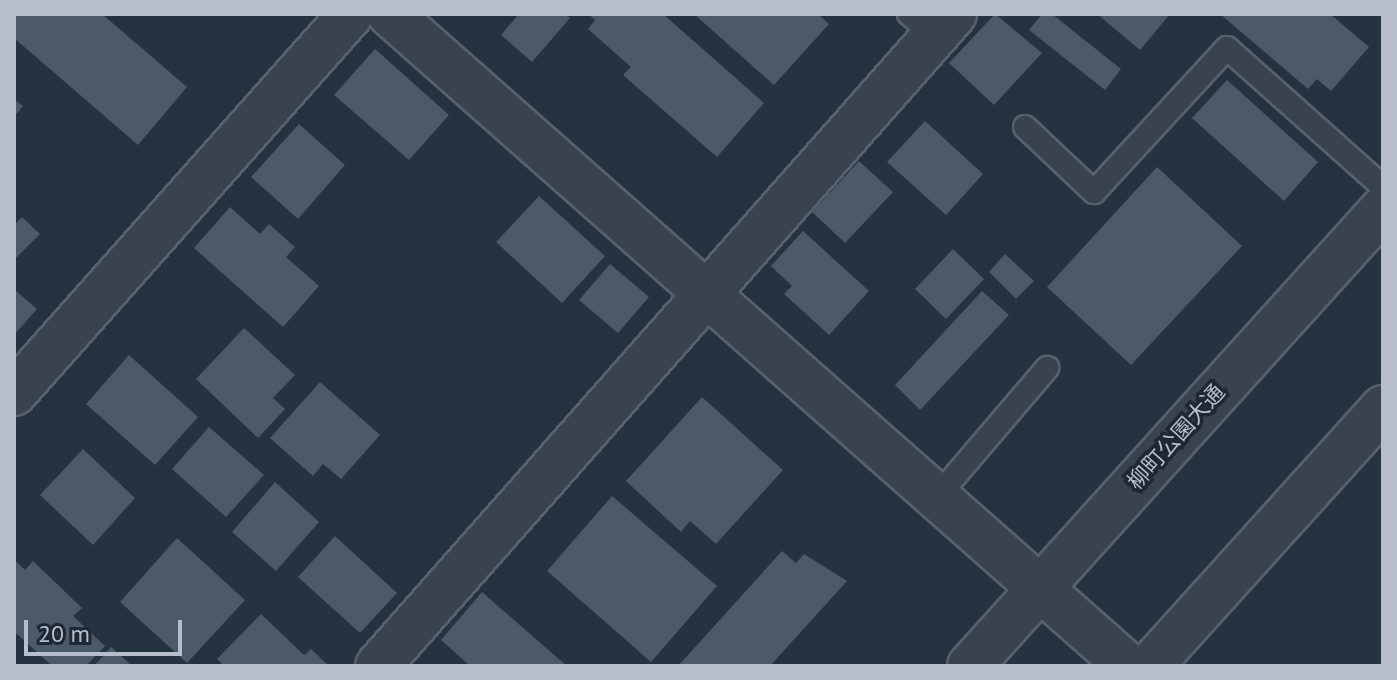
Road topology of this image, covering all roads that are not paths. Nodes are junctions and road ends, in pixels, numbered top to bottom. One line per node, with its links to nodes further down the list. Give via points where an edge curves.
1 (351, 14): 9 (street)
2 (390, 14): 7 (street)
3 (933, 21): 7 (street)
4 (1025, 127): 5 (lane, via 1094,192 1227,48)
5 (1383, 187)
6 (1383, 209): 12 (street, 柳町公園大通)
7 (708, 295): 11 (street); 13 (street)
8 (1047, 368): 11 (lane)
9 (14, 393)
10 (1383, 408): 16 (street)
11 (937, 497): 12 (street)
12 (1039, 587): 14 (street, 柳町公園大通); 15 (street)
13 (378, 666)
14 (970, 666)
15 (1128, 666)
16 (1150, 666)

